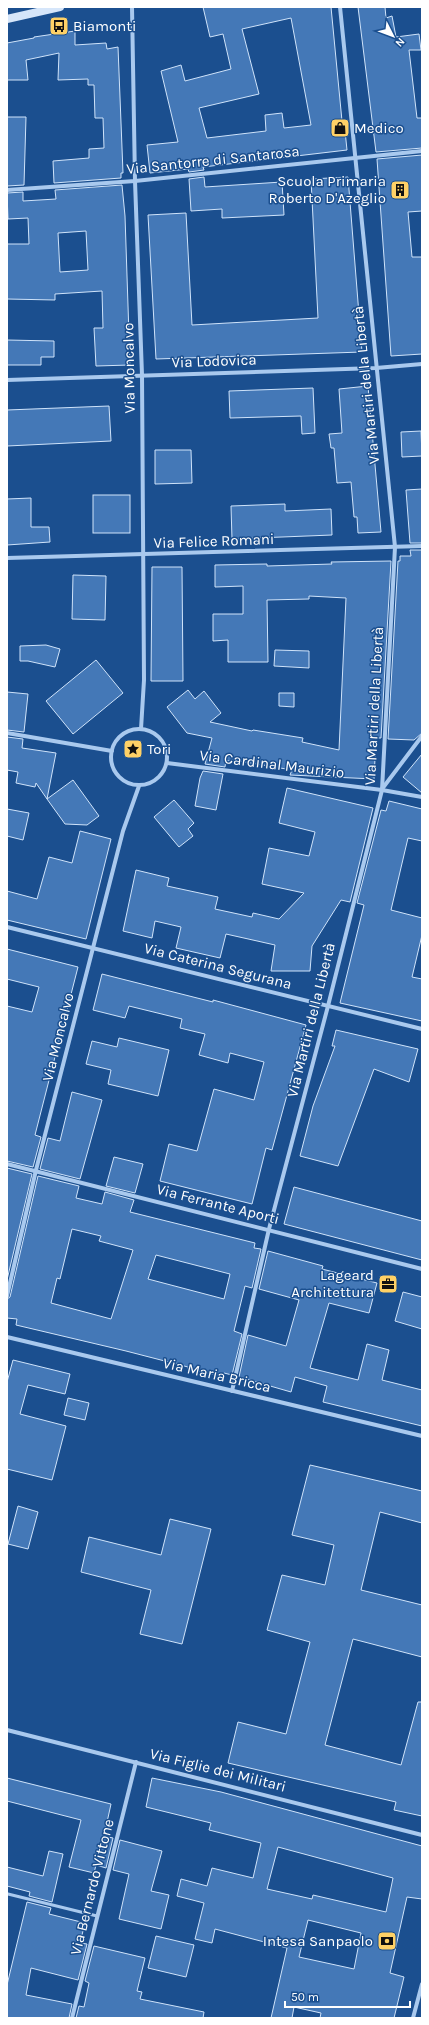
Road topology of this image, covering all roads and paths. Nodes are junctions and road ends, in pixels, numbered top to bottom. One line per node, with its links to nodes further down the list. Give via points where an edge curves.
1 (60, 7): 4 (street)
2 (132, 7): 7 (street, Via Moncalvo)
3 (340, 7): 6 (street, Via Martiri della Libertà)
4 (7, 19)
5 (422, 151): 6 (street, Via Santorre di Santarosa)
6 (355, 158): 7 (street, Via Santorre di Santarosa); 10 (street, Via Martiri della Libertà)
7 (135, 181): 8 (street, Via Santorre di Santarosa); 11 (street, Via Moncalvo)
8 (7, 190)
9 (422, 364): 10 (street, Via Lodovica)
10 (376, 368): 11 (street, Via Lodovica); 14 (street, Via Martiri della Libertà)
11 (142, 375): 12 (street, Via Lodovica); 15 (street, Via Moncalvo)
12 (7, 380)
13 (422, 546): 14 (street, Via Felice Romani)
14 (395, 547): 15 (street, Via Felice Romani); 23 (street, Via Martiri della Libertà)
15 (142, 555): 16 (street, Via Felice Romani); 17 (street, Via Moncalvo, via 144,680)
16 (7, 558)
17 (141, 729): 20 (street, via 128,731 120,736); 21 (street, via 162,739 166,747)
18 (7, 733): 20 (street)
19 (422, 736): 23 (street)
20 (112, 751): 22 (street, via 111,763 115,772 125,782)
21 (167, 763): 22 (street, via 157,780); 23 (street, Via Cardinal Maurizio)
22 (139, 786): 26 (street, Via Moncalvo, via 123,831)
23 (382, 790): 24 (street, Via Cardinal Maurizio); 27 (street, Via Martiri della Libertà)
24 (422, 797)
25 (7, 927): 26 (street, Via Caterina Segurana)
26 (94, 947): 27 (street, Via Caterina Segurana); 30 (street, Via Moncalvo)
27 (328, 1006): 28 (street, Via Caterina Segurana); 31 (street, Via Martiri della Libertà)
28 (422, 1029)
29 (7, 1164): 30 (street, Via Ferrante Aporti)
30 (36, 1170): 31 (street, Via Ferrante Aporti); 33 (street, Via Moncalvo)
31 (269, 1229): 32 (street, Via Ferrante Aporti); 35 (street, Via Martiri della Libertà)
32 (422, 1269)
33 (7, 1296)
34 (7, 1337): 35 (street, Via Maria Bricca)
35 (232, 1391): 36 (street, Via Maria Bricca)
36 (422, 1436)
37 (7, 1730): 38 (street, Via Figlie dei Militari)
38 (136, 1762): 39 (street, Via Figlie dei Militari); 41 (street, Via Bernardo Vittone)
39 (422, 1835)
40 (8, 1894): 41 (lane)
41 (97, 1916): 43 (street, Via Bernardo Vittone)
42 (422, 1984): 44 (street)
43 (72, 2018)
44 (413, 2018)

